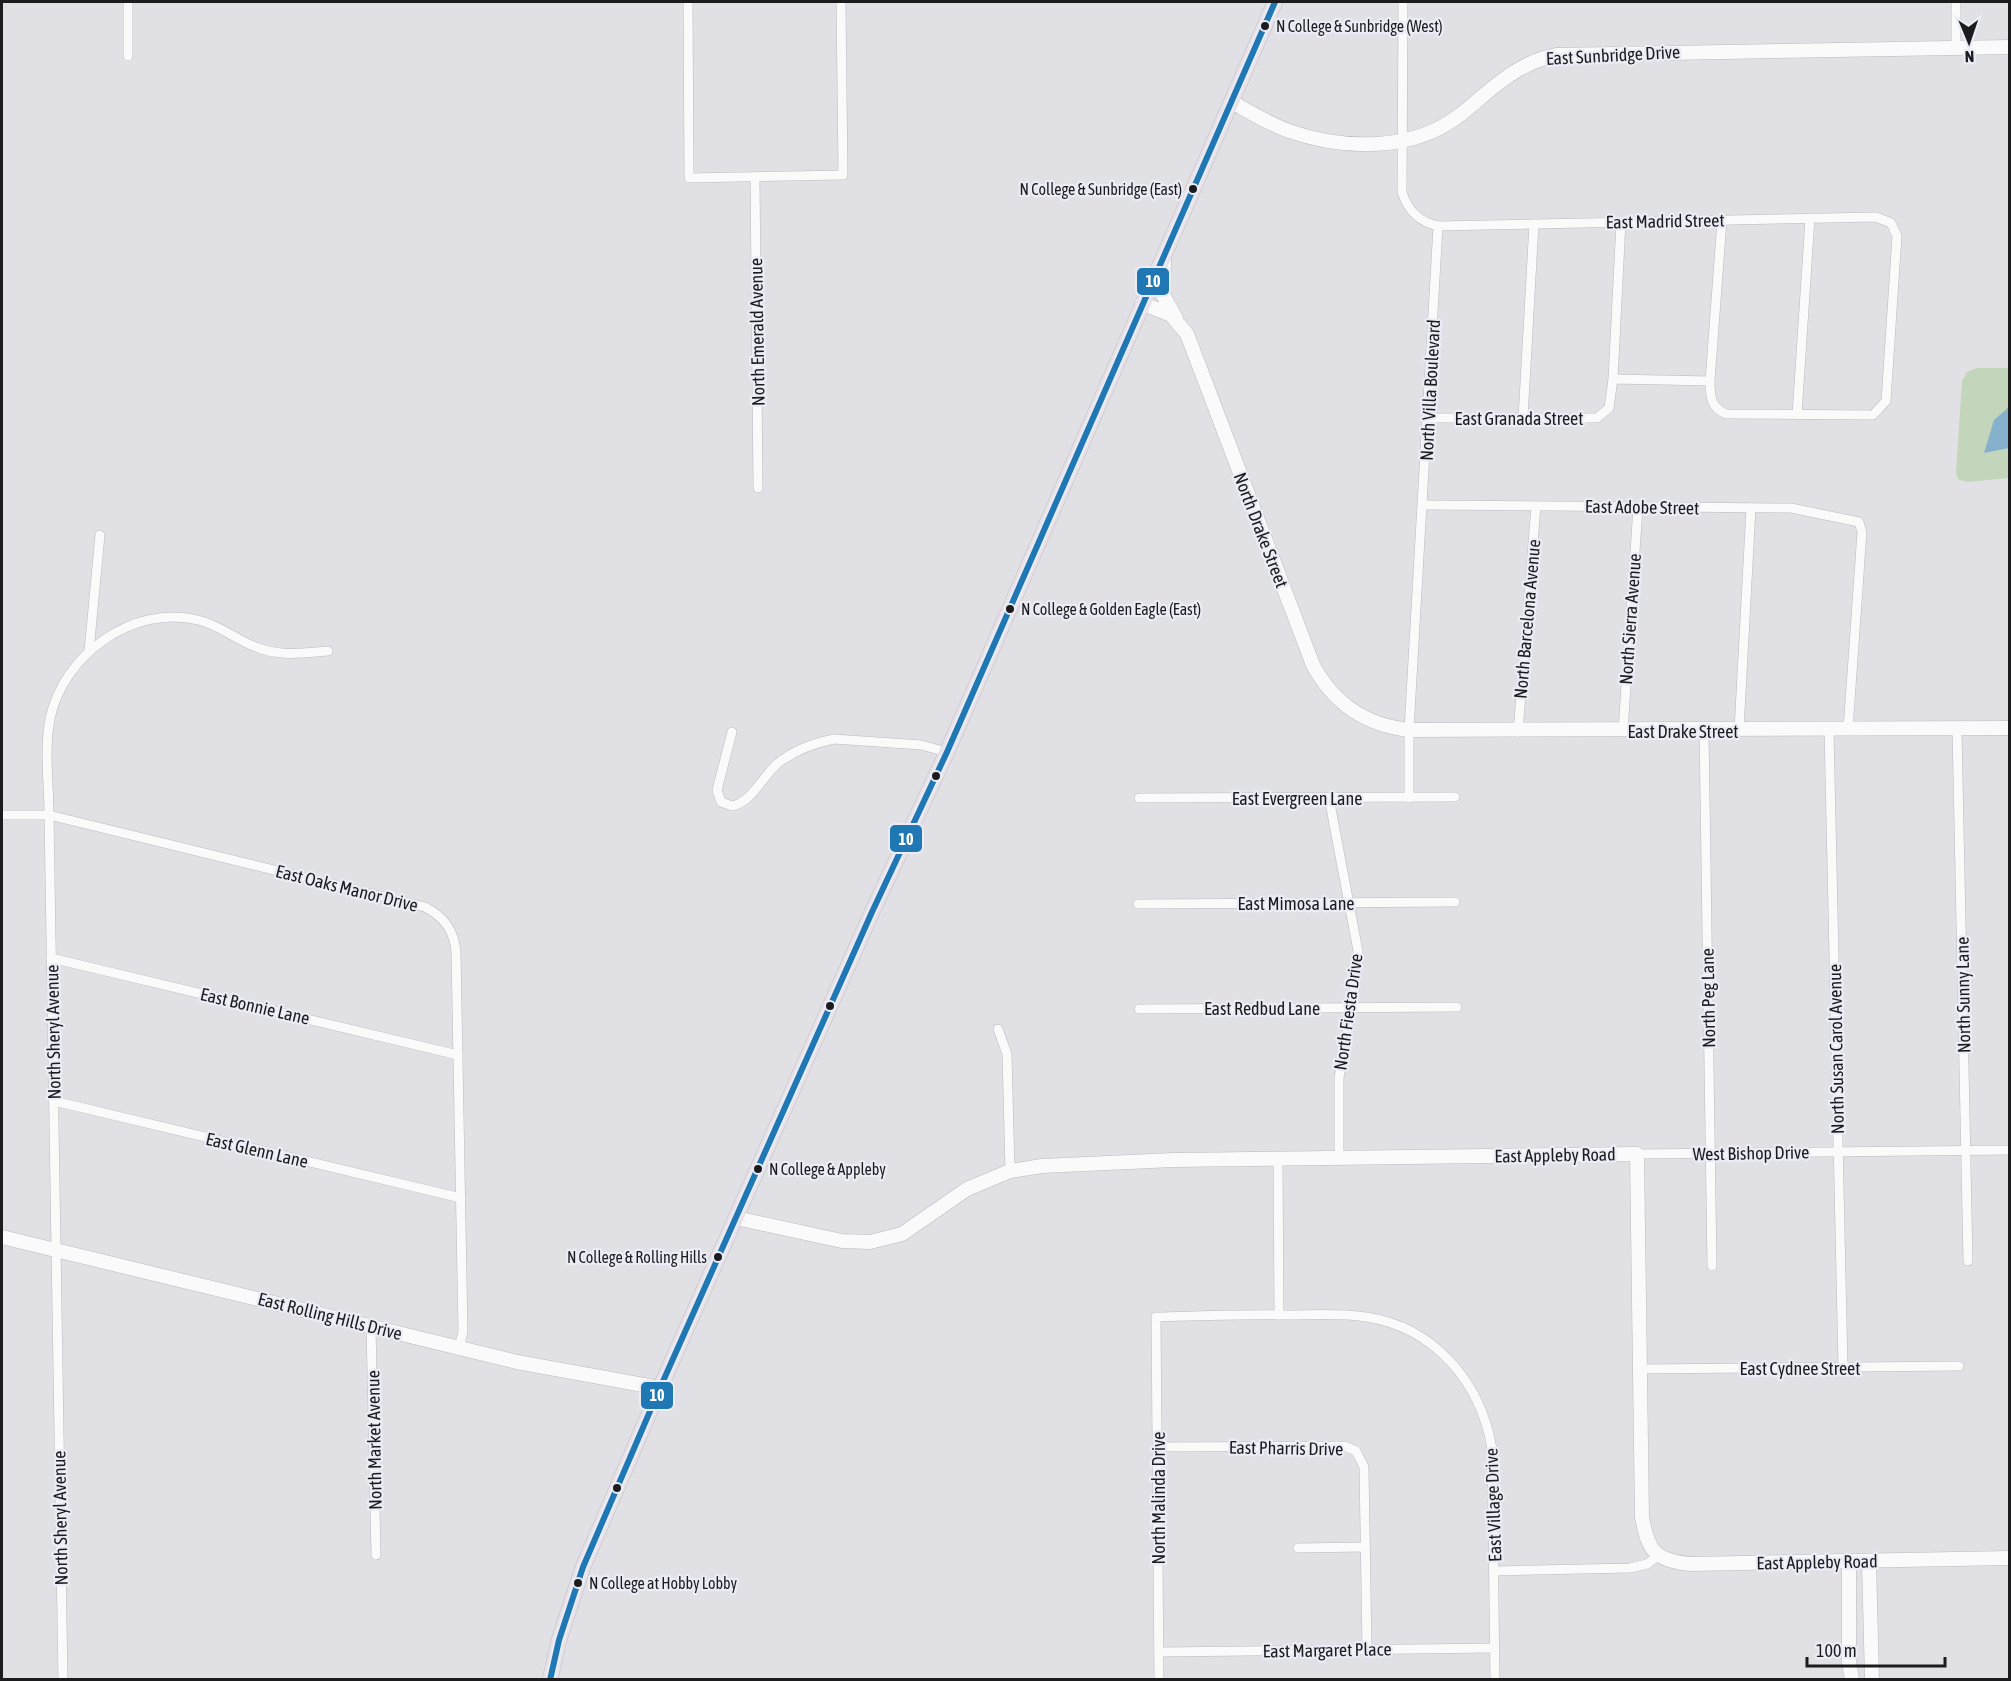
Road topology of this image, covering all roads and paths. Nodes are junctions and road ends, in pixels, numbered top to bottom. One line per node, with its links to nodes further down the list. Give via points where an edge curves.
1 (128, 2): 9 (street)
2 (688, 2): 12 (street, via 689,178)
3 (841, 2): 12 (street, via 843,175)
4 (1275, 2): 10 (main road)
5 (1403, 2): 11 (street)
6 (1956, 2): 8 (street)
7 (2010, 47): 8 (street, East Sunbridge Drive)
8 (1956, 48): 11 (street, East Sunbridge Drive, via 1557,55 1528,62 1440,128)
9 (128, 57)
10 (1232, 102): 11 (street, East Sunbridge Drive, via 1287,131 1324,141 1369,144); 18 (main road)
11 (1401, 140): 17 (street, via 1404,200 1421,220)
12 (755, 177): 26 (street, North Emerald Avenue)
13 (1810, 218): 14 (street, East Madrid Street); 23 (street); 23 (street, East Madrid Street, via 1876,217 1891,223 1897,236 1886,401 1879,411 1865,417)
14 (1722, 220): 15 (street, East Madrid Street); 22 (street)
15 (1621, 222): 16 (street, East Madrid Street); 21 (street)
16 (1534, 224): 17 (street, East Madrid Street); 25 (street)
17 (1438, 226): 24 (street, North Villa Boulevard)
18 (1165, 251): 19 (main road); 20 (street, North Drake Street, via 1163,295)
19 (1142, 303): 20 (street); 44 (main road)
20 (1177, 320): 38 (street, North Drake Street, via 1187,334 1316,671 1332,695 1352,712 1375,723)
21 (1613, 380): 22 (street); 25 (street, East Granada Street, via 1609,408 1597,418)
22 (1710, 381): 23 (street, via 1711,400 1720,412)
23 (1797, 415)
24 (1429, 418): 25 (street, East Granada Street); 27 (street, North Villa Boulevard)
25 (1523, 418)
26 (758, 488)
27 (1424, 504): 28 (street, East Adobe Street); 38 (street, North Villa Boulevard)
28 (1536, 506): 29 (street, East Adobe Street); 43 (street, North Barcelona Avenue)
29 (1638, 507): 30 (street, East Adobe Street); 41 (street, North Sierra Avenue)
30 (1751, 508): 36 (street, East Adobe Street, via 1804,510 1858,522 1862,532); 40 (street)
31 (100, 536): 32 (street)
32 (88, 651): 33 (street, North Sheryl Avenue, via 122,629 176,618 197,619 273,652); 50 (street, North Sheryl Avenue, via 60,690 50,718)
33 (328, 651)
34 (2010, 728): 37 (street, East Drake Street)
35 (1829, 729): 36 (street, East Drake Street); 40 (street, East Drake Street); 63 (street, North Susan Carol Avenue)
36 (1848, 729): 37 (street, East Drake Street)
37 (1957, 729): 61 (street, North Sunny Lane)
38 (1409, 730): 43 (street, East Drake Street); 48 (street, North Villa Boulevard)
39 (1704, 730): 40 (street, East Drake Street); 41 (street, East Drake Street); 64 (street, North Peg Lane)
40 (1739, 730)
41 (1623, 731): 43 (street, East Drake Street)
42 (732, 732): 44 (street, via 717,790 721,802 732,806 745,800 776,765 819,742 834,739 921,745)
43 (1518, 732)
44 (947, 752): 70 (main road)
45 (1455, 797): 48 (street, East Evergreen Lane)
46 (1139, 798): 47 (street, East Evergreen Lane)
47 (1329, 798): 48 (street, East Evergreen Lane); 52 (street, North Fiesta Drive)
48 (1409, 798)
49 (2, 815): 50 (street, East Oaks Manor Drive)
50 (49, 815): 54 (street, North Sheryl Avenue); 59 (street, East Oaks Manor Drive, via 434,911 449,926 455,944)
51 (1455, 902): 52 (street, East Mimosa Lane)
52 (1350, 903): 53 (street, East Mimosa Lane); 55 (street, North Fiesta Drive, via 1358,964)
53 (1138, 904)
54 (51, 958): 59 (street, East Bonnie Lane); 60 (street, North Sheryl Avenue)
55 (1351, 1007): 56 (street, East Redbud Lane); 57 (street, East Redbud Lane); 67 (street, North Fiesta Drive, via 1339,1078)
56 (1457, 1007)
57 (1139, 1009)
58 (998, 1029): 68 (street, via 1007,1054)
59 (458, 1055): 69 (street, East Oaks Manor Drive)
60 (54, 1101): 69 (street, East Glenn Lane); 72 (street, North Sheryl Avenue)
61 (1966, 1150): 62 (street, West Bishop Drive); 63 (street, West Bishop Drive); 73 (street, North Sunny Lane)
62 (2010, 1150)
63 (1839, 1152): 64 (street, West Bishop Drive); 80 (street, North Susan Carol Avenue)
64 (1710, 1153): 65 (street, West Bishop Drive); 74 (street, North Peg Lane)
65 (1637, 1154): 67 (street, East Appleby Road); 81 (street, East Appleby Road)
66 (1278, 1158): 67 (street, East Appleby Road); 68 (street, East Appleby Road, via 1085,1162); 75 (street)
67 (1339, 1158)
68 (1010, 1171): 70 (street, East Appleby Road, via 967,1190 902,1234 882,1241 842,1241)
69 (461, 1198): 78 (street, East Oaks Manor Drive, via 463,1332)
70 (736, 1218): 82 (main road)
71 (2, 1237): 72 (street, East Rolling Hills Drive)
72 (56, 1249): 77 (street, East Rolling Hills Drive); 95 (street, North Sheryl Avenue)
73 (1968, 1261)
74 (1712, 1266)
75 (1279, 1315): 76 (street, East Village Drive); 91 (street, East Village Drive, via 1348,1315 1390,1322 1426,1340 1456,1367 1478,1400 1490,1434)
76 (1156, 1317): 83 (street, North Malinda Drive)
77 (371, 1326): 78 (street, East Rolling Hills Drive); 86 (street, North Market Avenue)
78 (459, 1347): 82 (street, East Rolling Hills Drive, via 517,1362)
79 (1959, 1366): 80 (street, East Cydnee Street)
80 (1843, 1368): 81 (street, East Cydnee Street)
81 (1641, 1369): 87 (street, East Appleby Road, via 1642,1517 1648,1542)
82 (660, 1388): 96 (main road, via 580,1574)
83 (1158, 1447): 84 (street, East Pharris Drive, via 1344,1446 1356,1451 1364,1467); 94 (street, North Malinda Drive)
84 (1365, 1546): 85 (street); 93 (street, East Pharris Drive)
85 (1298, 1548)
86 (376, 1555)
87 (1658, 1556): 89 (street, East Appleby Road, via 1691,1564); 91 (street, via 1630,1569)
88 (2010, 1558): 90 (street, East Appleby Road)
89 (1849, 1561): 90 (street, East Appleby Road); 99 (street)
90 (1869, 1561): 100 (street)
91 (1495, 1571): 92 (street, East Village Drive)
92 (1495, 1648): 93 (street, East Margaret Place); 98 (street, East Village Drive)
93 (1367, 1650): 94 (street, East Margaret Place)
94 (1159, 1652): 97 (street, North Malinda Drive)
95 (63, 1680)
96 (550, 1680)
97 (1159, 1680)
98 (1496, 1680)
99 (1851, 1680)
100 (1872, 1680)

